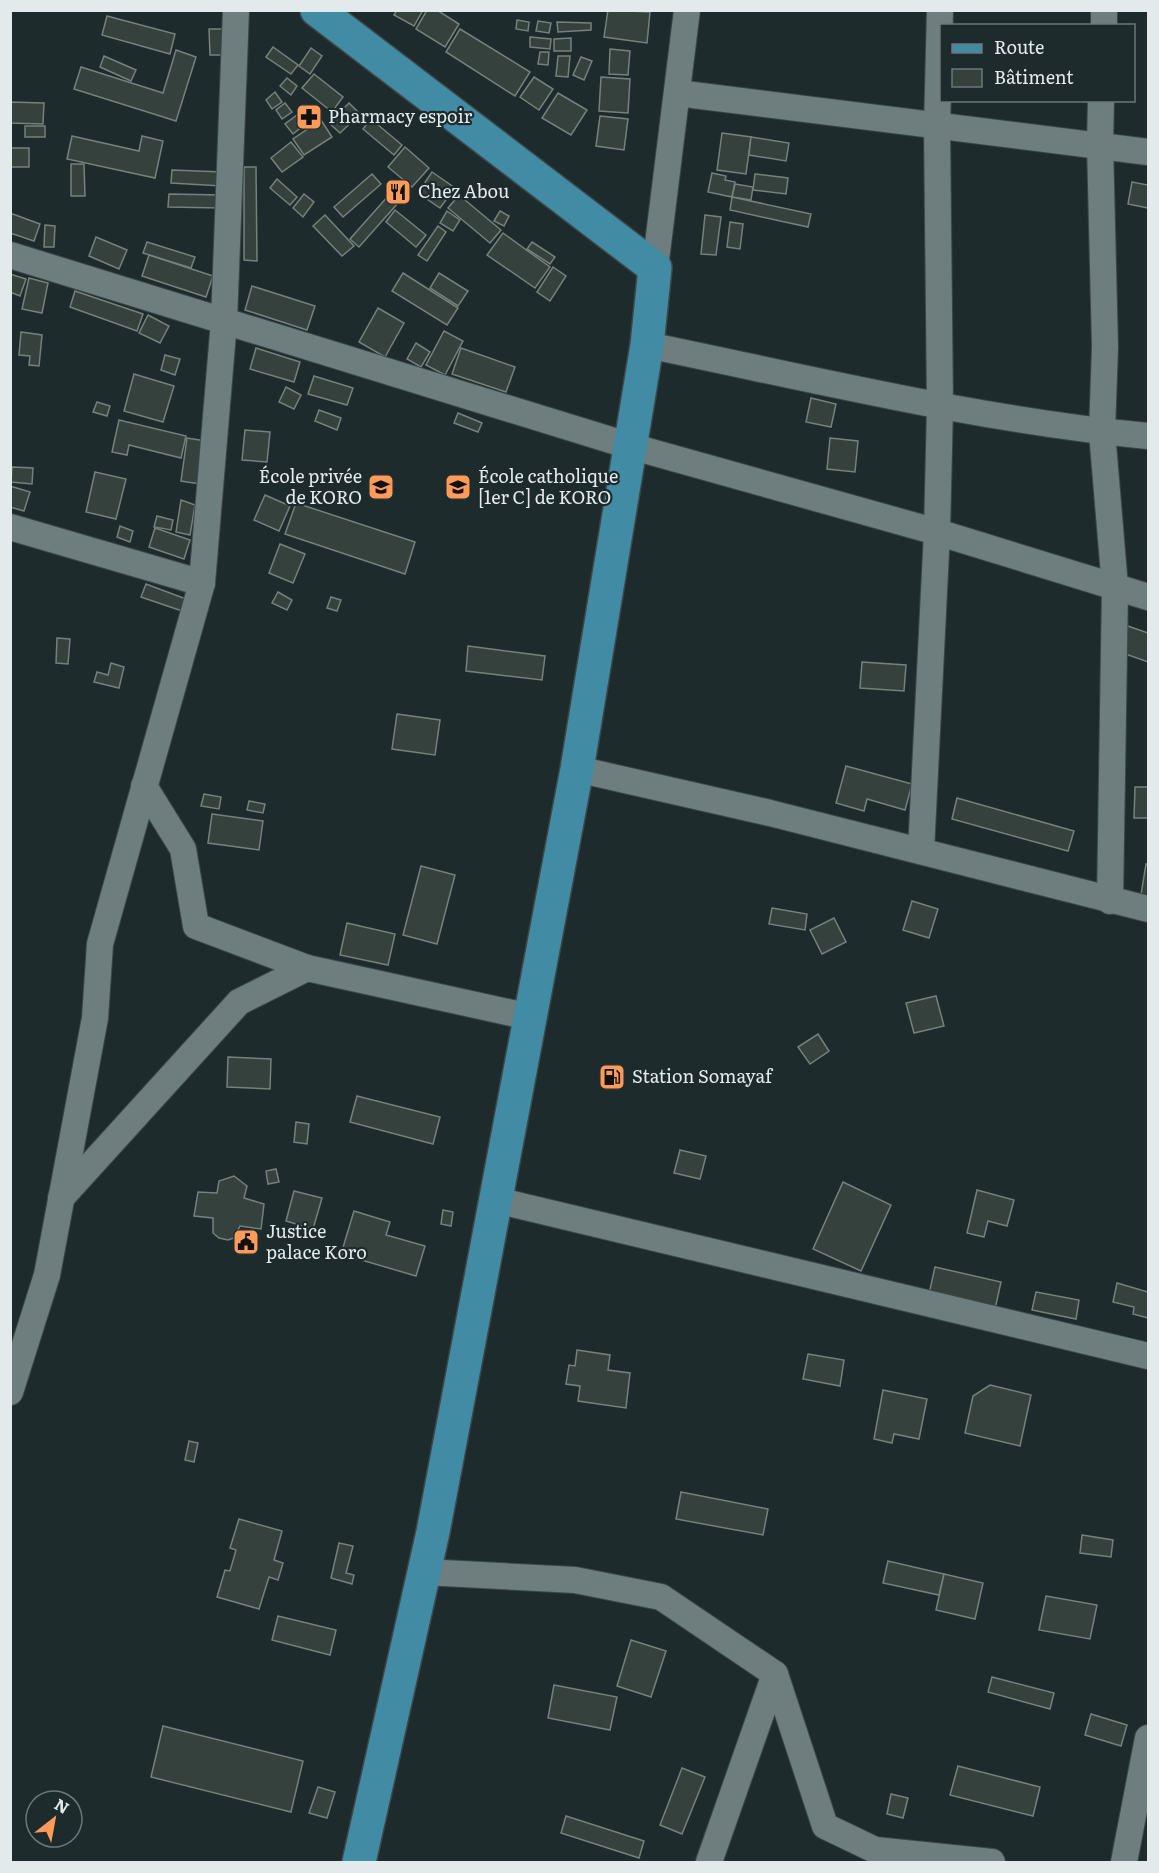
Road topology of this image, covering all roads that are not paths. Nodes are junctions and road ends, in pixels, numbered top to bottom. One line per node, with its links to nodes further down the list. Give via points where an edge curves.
1 (236, 10): 12 (street)
2 (317, 10): 11 (main road)
3 (687, 10): 5 (street)
4 (940, 10): 7 (street)
5 (677, 93): 7 (street); 11 (street)
6 (1101, 102): 8 (street)
7 (937, 127): 8 (street); 14 (street)
8 (1100, 144): 9 (street); 15 (street, via 1105,347)
9 (1149, 152)
10 (10, 255): 12 (street)
11 (655, 267): 13 (main road)
12 (224, 321): 17 (street); 20 (street)
13 (647, 345): 14 (street); 17 (main road)
14 (940, 405): 15 (street); 19 (street)
15 (1102, 432): 16 (street); 21 (street)
16 (1149, 436)
17 (630, 446): 19 (street); 23 (main road)
18 (10, 527): 20 (street)
19 (937, 532): 21 (street); 25 (street)
20 (202, 583): 24 (street)
21 (1115, 587): 22 (street); 26 (street)
22 (1149, 597)
23 (577, 769): 25 (street); 29 (main road)
24 (144, 786): 28 (street, via 183,849 196,926); 30 (street, via 100,944 95,1018)
25 (921, 851): 26 (street)
26 (1110, 900): 27 (street)
27 (1149, 909)
28 (307, 968): 29 (street); 30 (street, via 238,1002)
29 (530, 1017): 31 (main road)
30 (61, 1198): 33 (street, via 47,1275)
31 (496, 1200): 32 (street); 34 (main road)
32 (1149, 1356)
33 (10, 1392)
34 (424, 1572): 35 (street, via 575,1580 661,1597); 37 (main road)
35 (775, 1674): 38 (street); 39 (street, via 825,1826 875,1850)
36 (1149, 1738): 40 (street)
37 (359, 1863)
38 (709, 1863)
39 (992, 1863)
40 (1124, 1863)

